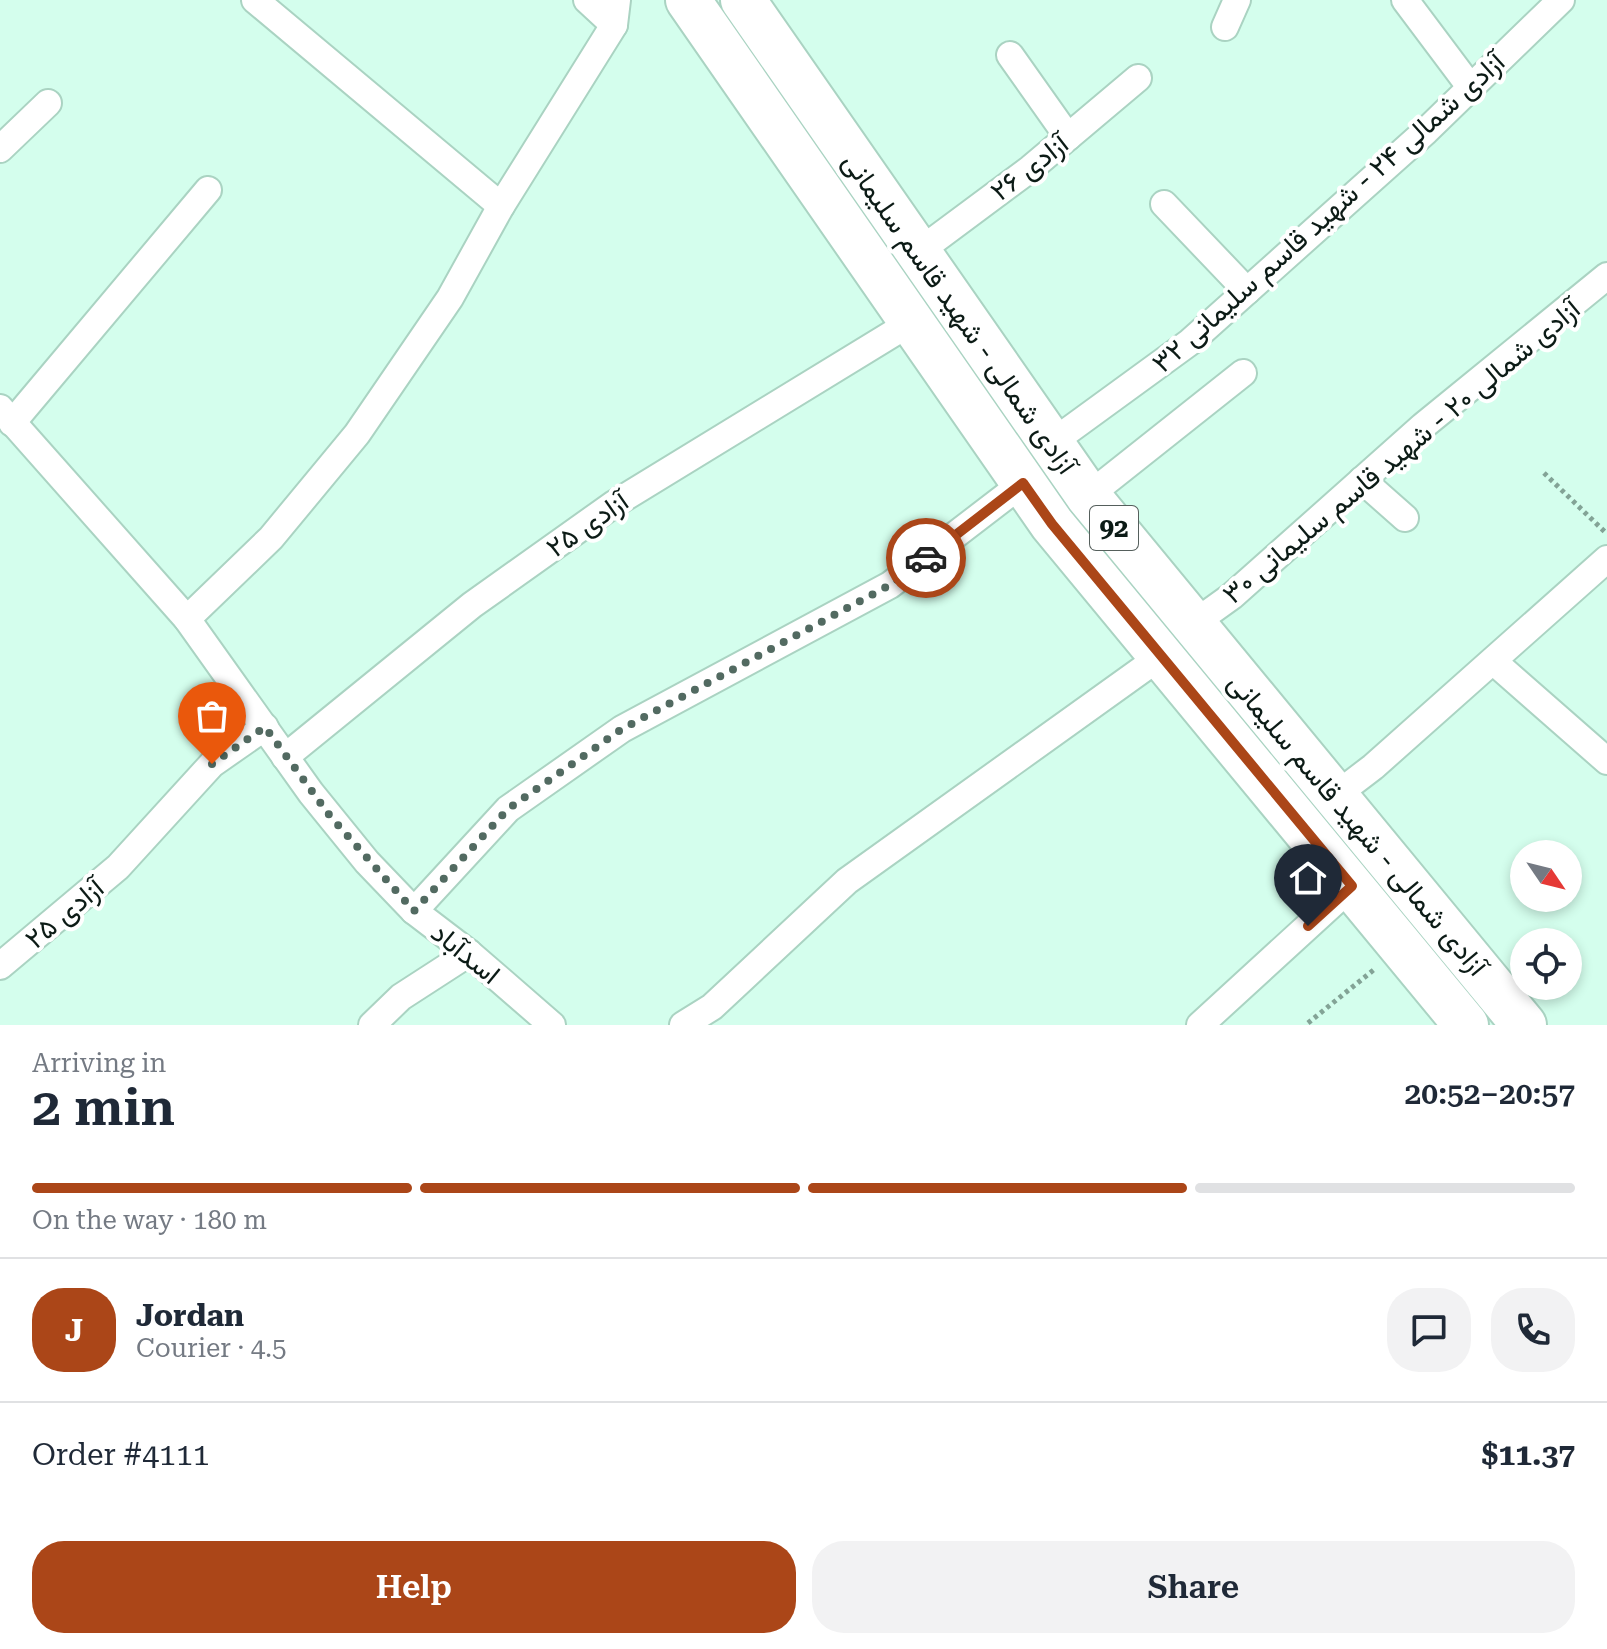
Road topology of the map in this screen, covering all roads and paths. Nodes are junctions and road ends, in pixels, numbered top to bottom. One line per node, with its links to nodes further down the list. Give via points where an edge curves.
1 (255, 0): 18 (street)
2 (587, 0): 8 (street)
3 (688, 0): 22 (highway, آزادی شمالی - شهید قاسم سلیمانی / 92)
4 (743, 0): 19 (highway, آزادی شمالی - شهید قاسم سلیمانی / 92)
5 (1237, 0): 9 (street)
6 (1405, 0): 12 (street)
7 (1561, 0): 12 (street, آزادی شمالی ۲۴ - شهید قاسم سلیمانی ۳۲)
8 (615, 13): 18 (street)
9 (1225, 27)
10 (1010, 55): 14 (street)
11 (1138, 78): 14 (street, آزادی ۲۶)
12 (1471, 88): 21 (street, آزادی شمالی ۲۴ - شهید قاسم سلیمانی ۳۲)
13 (48, 103): 15 (street)
14 (1068, 137): 19 (street, آزادی ۲۶)
15 (0, 149)
16 (208, 190): 24 (street)
17 (1164, 204): 21 (street)
18 (501, 206): 33 (street, via 450,298 357,434 271,538)
19 (917, 253): 25 (highway, آزادی شمالی - شهید قاسم سلیمانی / 92)
20 (1607, 276): 27 (street, آزادی شمالی ۲۰ - شهید قاسم سلیمانی ۳۰)
21 (1247, 291): 25 (street, آزادی شمالی ۲۴ - شهید قاسم سلیمانی ۳۲, via 1190,342)
22 (910, 323): 28 (highway, آزادی شمالی - شهید قاسم سلیمانی / 92); 38 (street, آزادی ۲۵, via 614,504 472,605)
23 (1243, 373): 29 (street)
24 (6, 416): 33 (street, اسدآباد)
25 (1050, 444): 29 (highway, آزادی شمالی - شهید قاسم سلیمانی / 92)
26 (1544, 473): 31 (path)
27 (1362, 480): 30 (street); 34 (street, آزادی شمالی ۲۰ - شهید قاسم سلیمانی ۳۰)
28 (1023, 483): 35 (highway, آزادی شمالی - شهید قاسم سلیمانی / 92); 42 (street, via 890,585 622,729 508,809)
29 (1088, 496): 34 (highway, آزادی شمالی - شهید قاسم سلیمانی / 92)
30 (1405, 518)
31 (1607, 534)
32 (1607, 559): 36 (street)
33 (187, 619): 37 (street, اسدآباد)
34 (1193, 624): 40 (highway, آزادی شمالی - شهید قاسم سلیمانی / 92)
35 (1161, 656): 41 (highway, آزادی شمالی - شهید قاسم سلیمانی / 92); 49 (street, via 847,881 712,1007)
36 (1493, 661): 39 (street); 40 (street)
37 (265, 727): 38 (street, اسدآباد); 45 (street, آزادی ۲۵, via 212,764 118,867)
38 (285, 757): 42 (street, اسدآباد, via 367,862)
39 (1607, 761)
40 (1335, 796): 52 (highway, آزادی شمالی - شهید قاسم سلیمانی / 92)
41 (1352, 886): 43 (highway, آزادی شمالی - شهید قاسم سلیمانی / 92); 50 (street)
42 (414, 911): 44 (street, اسدآباد)
43 (1402, 947): 46 (path); 51 (highway, آزادی شمالی - شهید قاسم سلیمانی / 92)
44 (469, 953): 47 (street, via 401,997); 48 (street, اسدآباد)
45 (0, 966)
46 (1308, 1023)
47 (372, 1025)
48 (552, 1025)
49 (683, 1025)
50 (1200, 1025)
51 (1466, 1025)
52 (1524, 1025)

